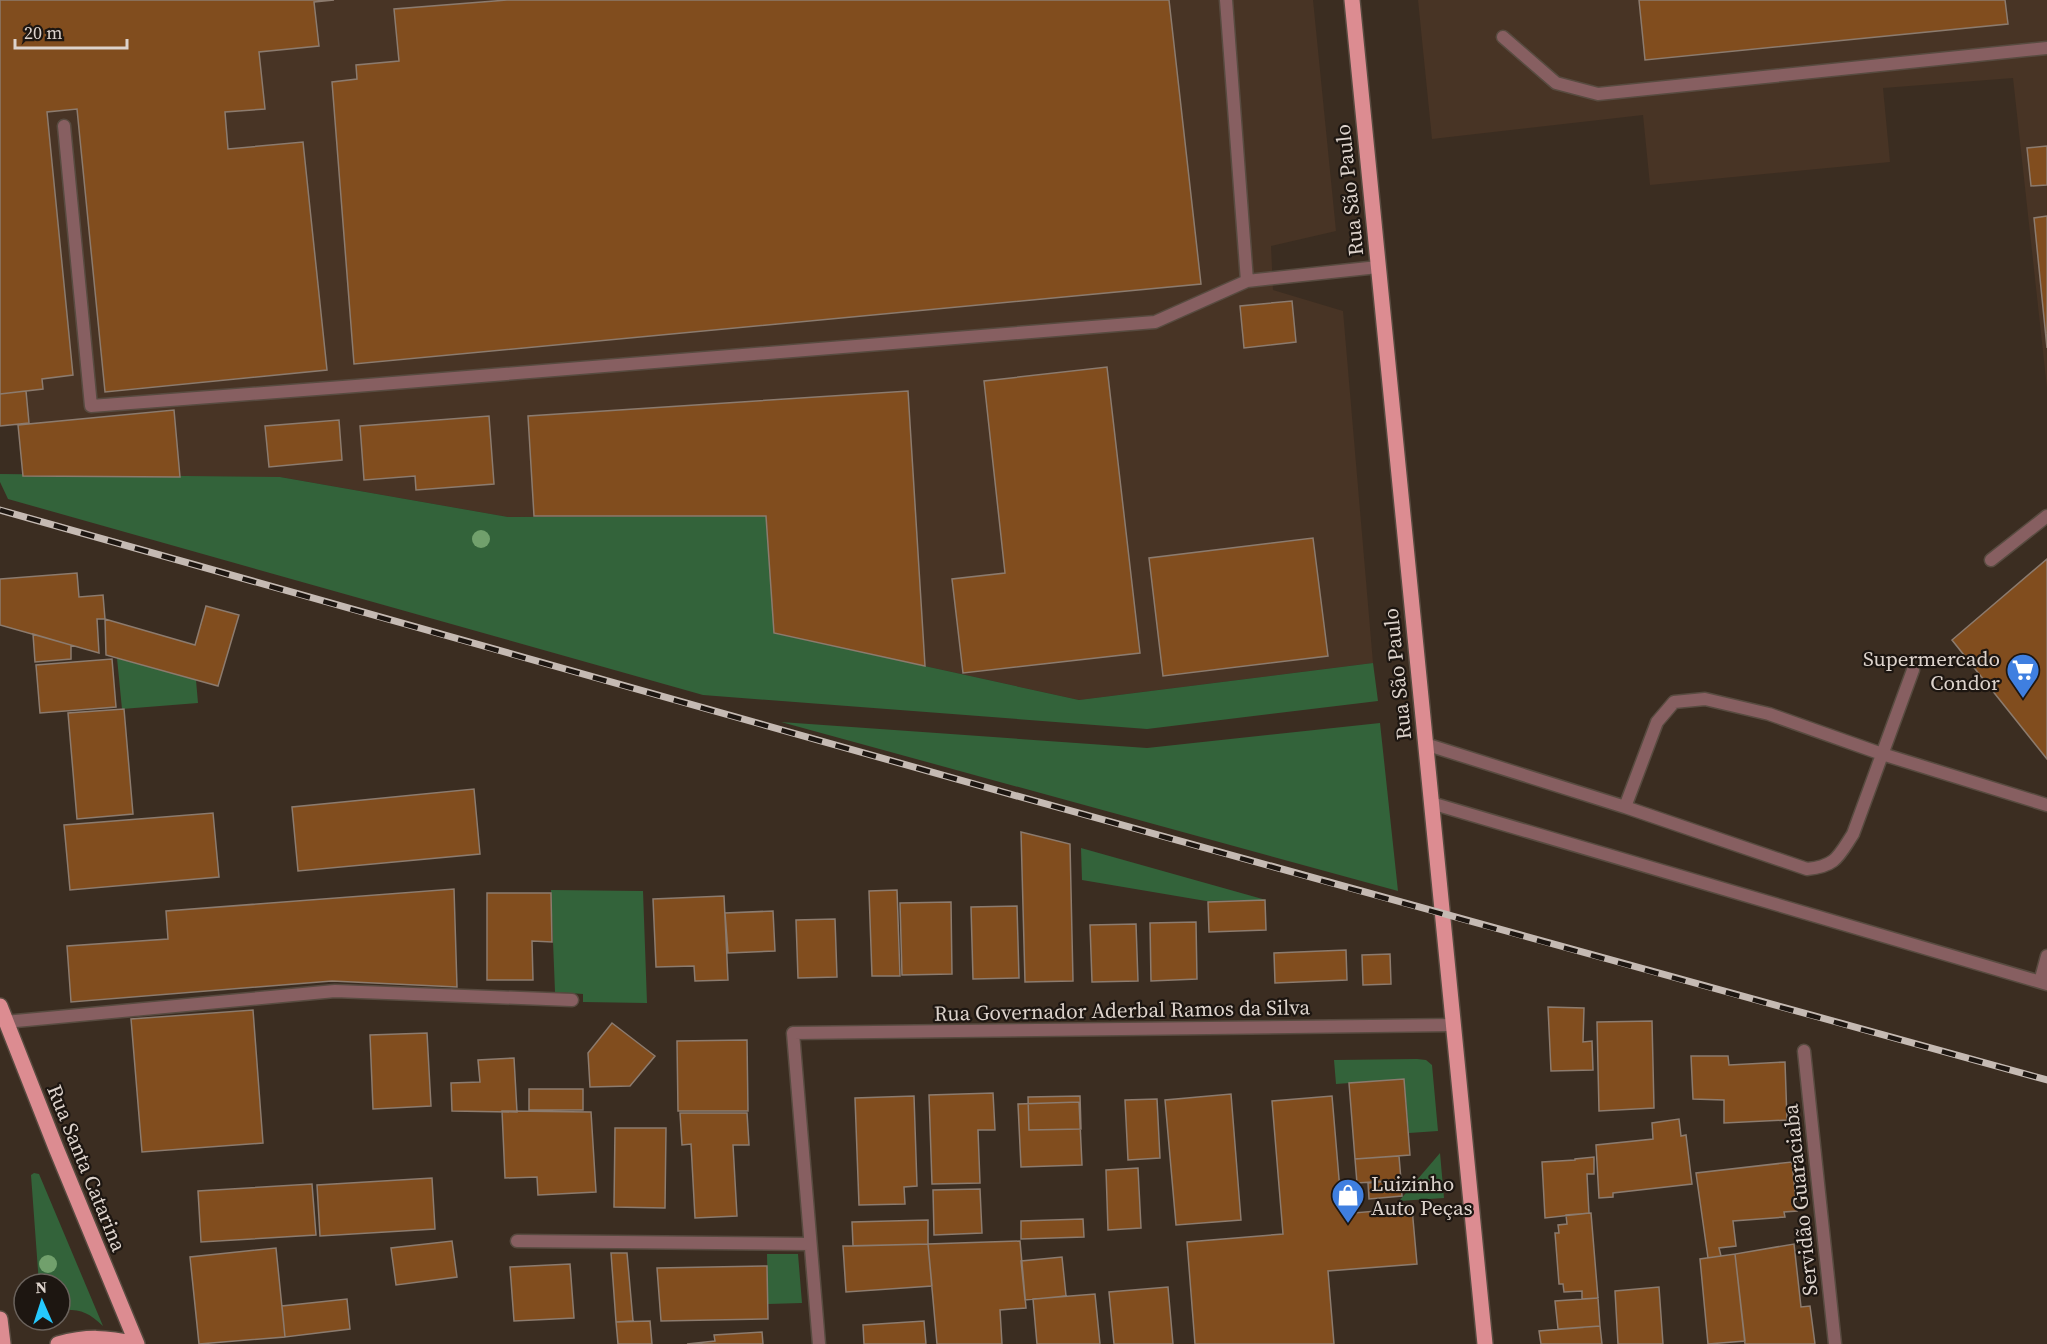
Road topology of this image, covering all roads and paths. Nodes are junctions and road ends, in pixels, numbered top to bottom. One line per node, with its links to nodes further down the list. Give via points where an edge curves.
1 (1226, 0): 7 (street)
2 (1352, 0): 6 (main road, Rua São Paulo)
3 (1503, 37): 4 (street, via 1556,83 1598,94)
4 (2047, 48)
5 (64, 126): 7 (street, via 91,406 1155,322)
6 (1378, 267): 7 (street); 11 (main road, Rua São Paulo)
7 (1247, 281)
8 (2047, 516): 9 (street)
9 (1991, 560)
10 (1913, 670): 12 (street)
11 (1425, 744): 13 (main road, Rua São Paulo); 15 (street)
12 (1882, 754): 14 (street); 15 (street, via 1769,714 1705,699 1674,702 1657,722); 15 (street, via 1853,834 1839,857 1826,867 1807,870)
13 (1431, 803): 17 (street); 21 (main road, Rua São Paulo)
14 (2047, 805)
15 (1625, 807)
16 (2047, 956): 17 (street)
17 (2044, 983)
18 (572, 1000): 20 (street, via 335,991)
19 (0, 1006): 20 (main road, Rua Santa Catarina)
20 (5, 1022): 28 (main road, Rua Santa Catarina)
21 (1452, 1025): 24 (street, Rua Governador Aderbal Ramos da Silva, via 793,1033); 30 (main road, Rua São Paulo)
22 (1804, 1051): 31 (street, Servidão Guaraciaba)
23 (517, 1241): 24 (street)
24 (810, 1244): 29 (street)
25 (0, 1319): 26 (main road)
26 (3, 1344)
27 (58, 1344): 28 (main road, via 80,1338 109,1338)
28 (136, 1344)
29 (819, 1344)
30 (1485, 1344)
31 (1835, 1344)

